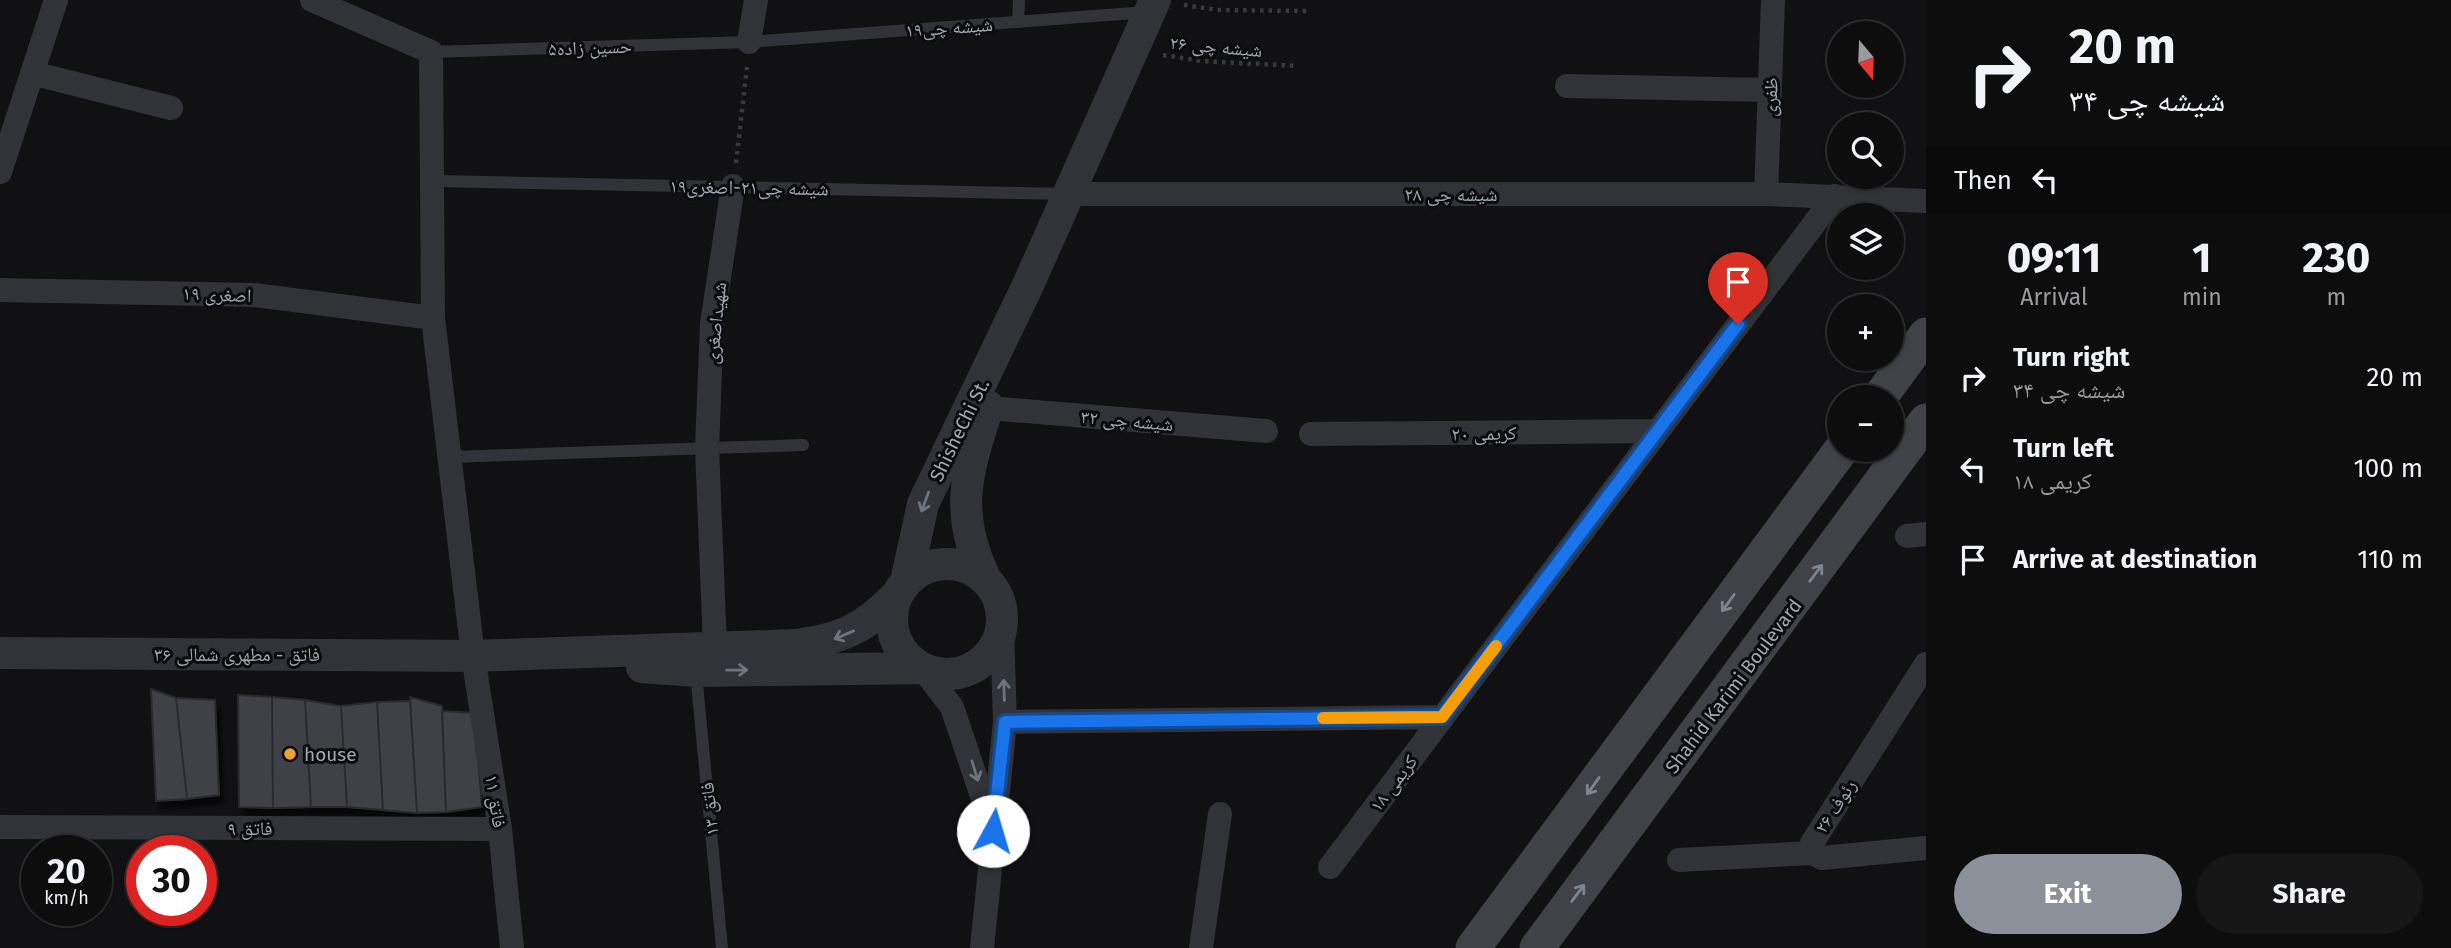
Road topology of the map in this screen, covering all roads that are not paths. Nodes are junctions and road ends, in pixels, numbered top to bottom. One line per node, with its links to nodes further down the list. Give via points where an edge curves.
1 (55, 0): 10 (street)
2 (312, 0): 9 (street)
3 (756, 0): 8 (street)
4 (1019, 0): 7 (lane)
5 (1773, 0): 12 (street, ظفری)
6 (1153, 4): 7 (lane, شیشه چی۱۹); 17 (street, ShisheChi St.)
7 (1018, 22): 8 (lane, شیشه چی۱۹)
8 (750, 42): 9 (lane, حسین زاده۵)
9 (431, 52): 15 (street)
10 (32, 73): 13 (street); 14 (street)
11 (1567, 86): 12 (street)
12 (1770, 90): 18 (street, ظفری)
13 (171, 108)
14 (0, 172)
15 (432, 181): 16 (lane, شیشه چی۲۱-اصغری۱۹); 23 (street)
16 (733, 186): 17 (lane, شیشه چی۲۱-اصغری۱۹); 32 (street, شهیداصغری, via 712,323)
17 (1067, 194): 18 (street, شیشه چی ۲۸); 21 (street, ShisheChi St.)
18 (1766, 194): 19 (street, شیشه چی ۲۸)
19 (1835, 196): 20 (street, شیشه چی ۲۸); 29 (street, کریمی ۱۸)
20 (1926, 201)
21 (1028, 285): 26 (street, ShisheChi St.); 36 (street, ShisheChi St., one-way to 36, via 923,504)
22 (0, 290): 23 (street, اصغری ۱۹, via 254,295)
23 (433, 318): 33 (street)
24 (1926, 335): 25 (main road)
25 (1889, 385)
26 (988, 408): 28 (street, شیشه چی ۳۲); 35 (street, ShisheChi St., via 964,495 972,552)
27 (1926, 421): 58 (main road, Shahid Karimi Boulevard, one-way to 27)
28 (1266, 431)
29 (1658, 431): 30 (street, کریمی ۲۰); 43 (street, کریمی ۱۸)
30 (1311, 434)
31 (803, 445): 32 (lane)
32 (707, 449): 33 (lane); 40 (street, شهیداصغری)
33 (450, 457): 39 (street)
34 (1832, 462): 57 (main road, one-way to 57)
35 (985, 578): 36 (street, via 959,564 945,563 917,572); 37 (street, via 1000,602)
36 (902, 588): 40 (street, one-way to 40, via 878,614 830,641); 42 (street, via 891,621 894,636 900,649)
37 (1002, 631): 42 (street, via 988,656 971,668 950,674); 44 (street, one-way to 37)
38 (0, 653): 39 (street, فاتق - مطهری شمالی ۳۶)
39 (473, 656): 40 (street, فاتق - مطهری شمالی ۳۶); 47 (street, فاتق ۱۱)
40 (705, 659): 42 (street, one-way to 42); 54 (lane, فاتق ۱۳)
41 (1926, 664): 50 (street, رئوف ۲۶, via 1812,843)
42 (922, 668): 48 (street, one-way to 48, via 952,707)
43 (1442, 717): 44 (street); 52 (street, کریمی ۱۸)
44 (1005, 722): 48 (street)
45 (1220, 814): 56 (street)
46 (0, 827): 47 (street, فاتق ۹)
47 (500, 829): 53 (street, فاتق ۱۱)
48 (993, 831): 55 (street)
49 (1926, 848): 50 (street, رئوف ۲۶, via 1822,858)
50 (1813, 853): 51 (street)
51 (1679, 860)
52 (1330, 867)
53 (512, 948)
54 (722, 948)
55 (982, 948)
56 (1201, 948)
57 (1473, 948)
58 (1537, 948)

